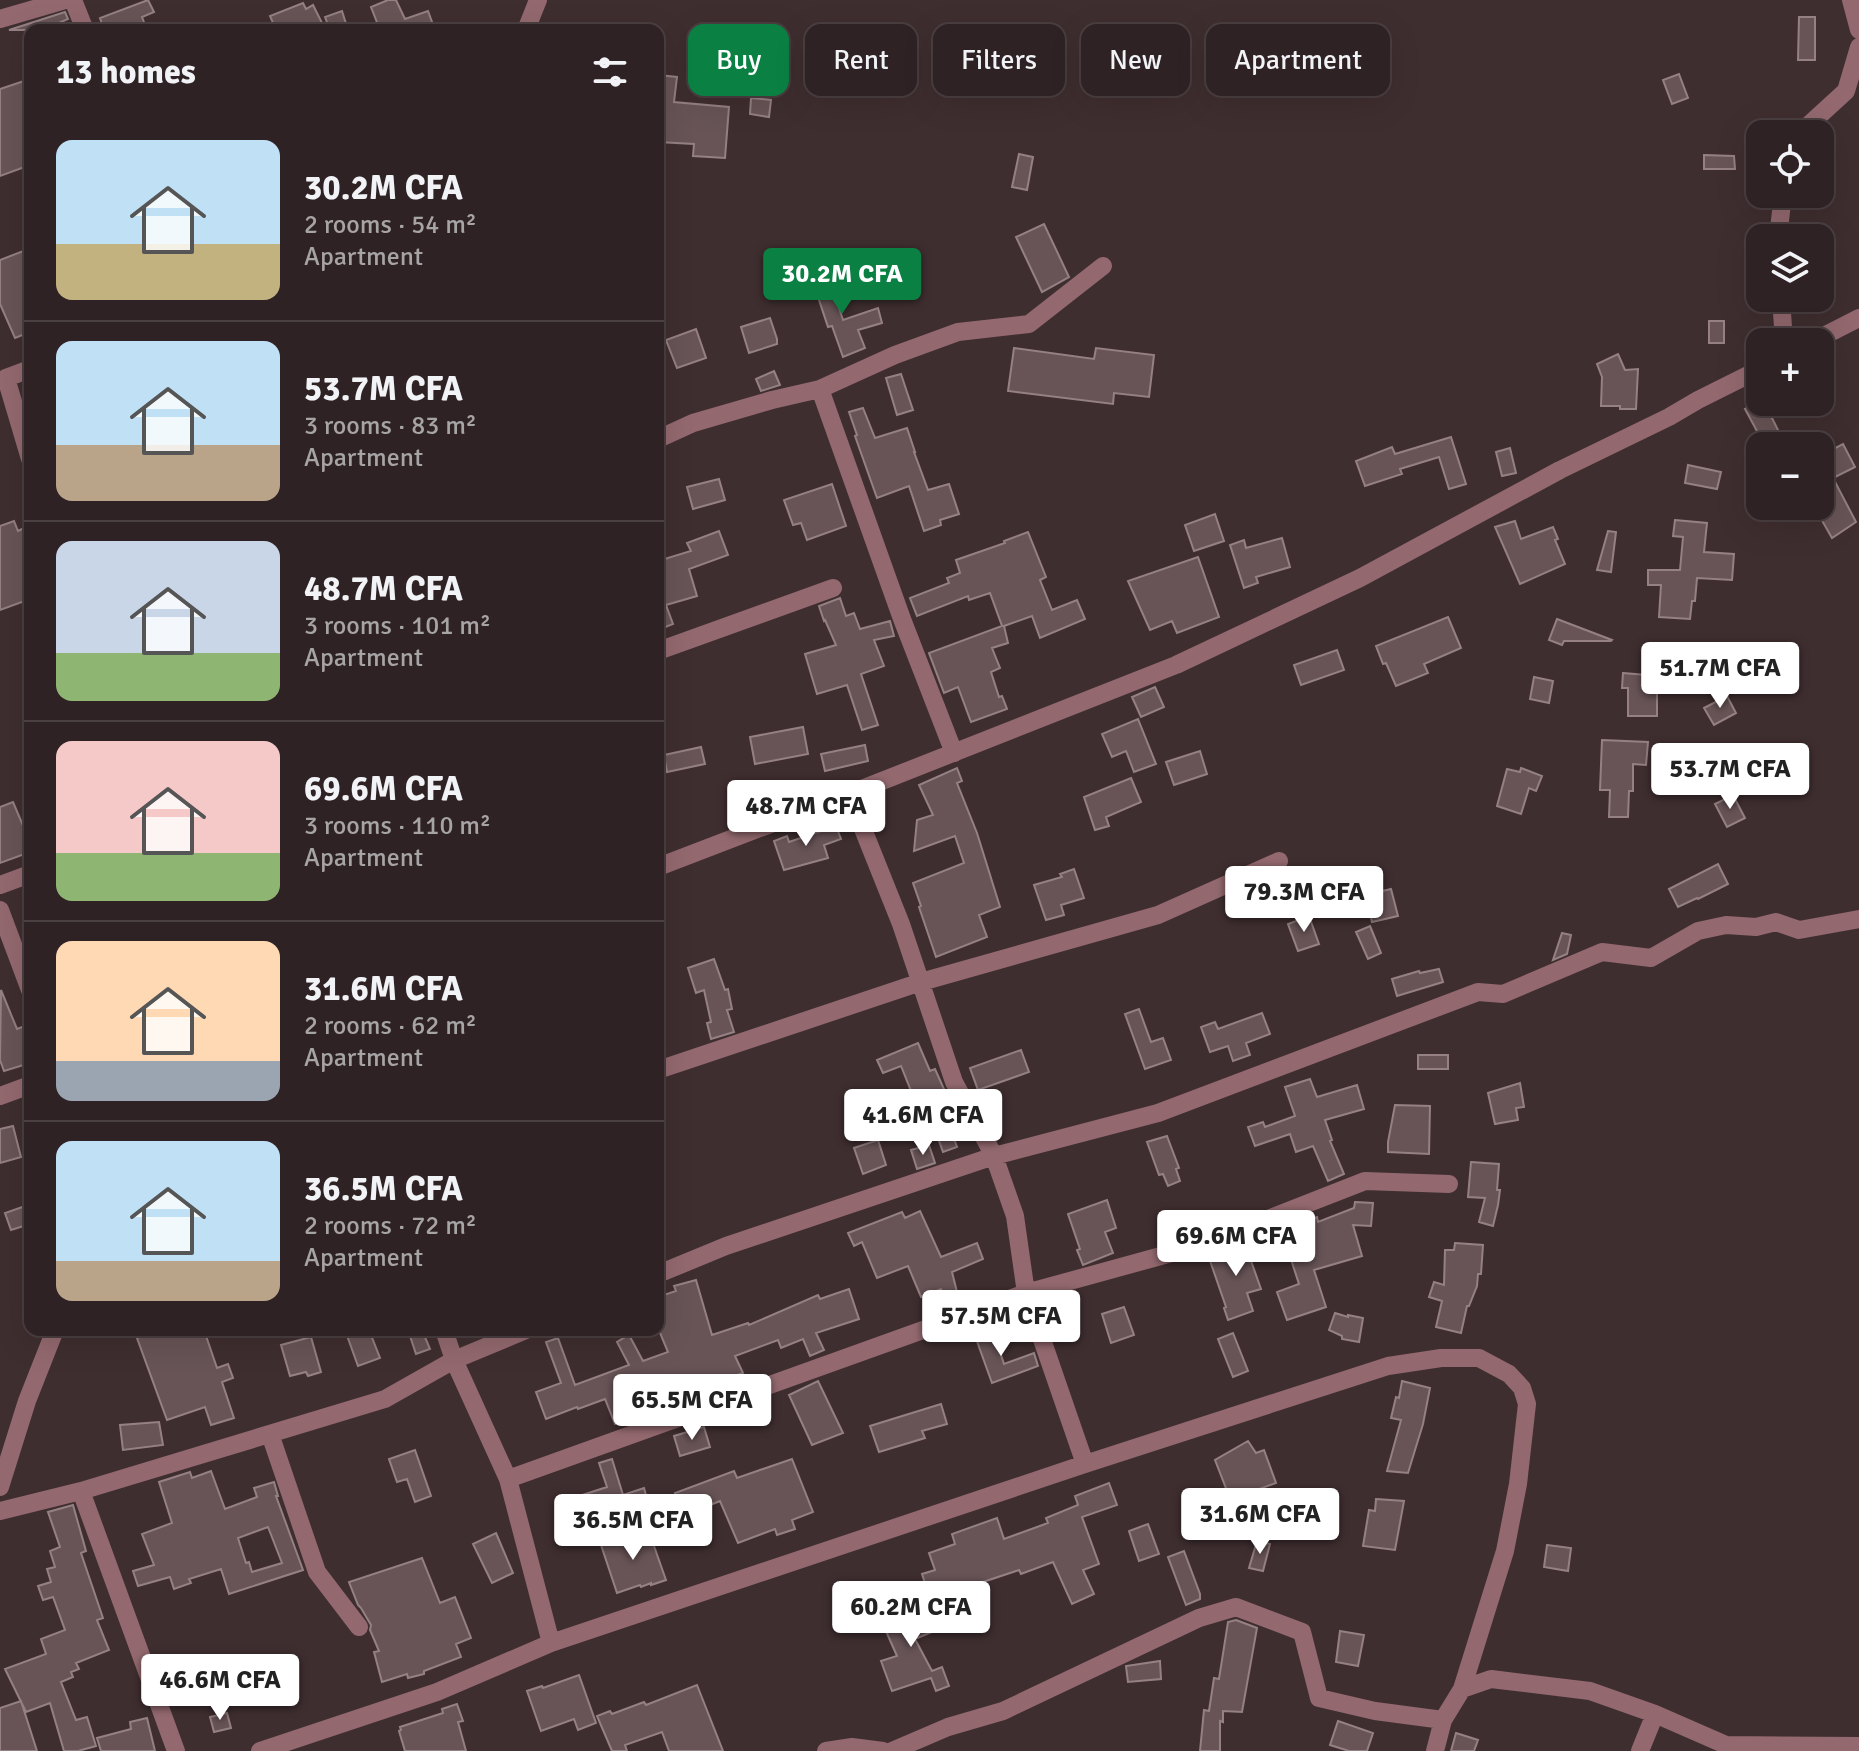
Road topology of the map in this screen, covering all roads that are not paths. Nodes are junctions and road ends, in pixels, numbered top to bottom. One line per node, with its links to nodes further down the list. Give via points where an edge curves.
1 (65, 0): 5 (street)
2 (73, 0): 6 (street)
3 (538, 0): 7 (street)
4 (1851, 0): 8 (street)
5 (0, 19)
6 (83, 24)
7 (528, 24)
8 (1859, 30)
9 (1859, 47): 10 (street, via 1846,91)
10 (1814, 120)
11 (1103, 266): 18 (street, via 1029,324 958,332)
12 (1859, 318): 13 (street)
13 (1834, 331)
14 (0, 359): 17 (street)
15 (24, 371): 17 (street)
16 (1746, 376): 23 (street, via 1345,585 1176,665)
17 (3, 379): 20 (street)
18 (820, 389): 19 (street, via 693,423); 23 (street)
19 (664, 436)
20 (24, 441)
21 (833, 588): 22 (street)
22 (664, 649)
23 (954, 753): 24 (street)
24 (849, 794): 26 (street); 32 (street)
25 (1279, 861): 32 (street, via 1158,915)
26 (664, 865)
27 (24, 876): 28 (street)
28 (0, 885)
29 (0, 910): 31 (street)
30 (1859, 919): 36 (street, via 1799,930 1776,922 1726,925 1698,931 1651,958 1602,952 1503,994 1478,992 1158,1113)
31 (24, 974)
32 (921, 982): 33 (street); 36 (street, via 954,1082)
33 (664, 1068)
34 (24, 1087): 35 (street)
35 (0, 1096)
36 (994, 1156): 38 (street); 39 (street, via 1015,1216)
37 (1449, 1184): 39 (street, via 1365,1181 1201,1245)
38 (664, 1272)
39 (1026, 1293): 45 (street); 46 (street)
40 (53, 1336): 47 (street)
41 (446, 1336): 43 (street)
42 (512, 1336): 43 (street)
43 (454, 1360): 44 (street, via 385,1399); 46 (street)
44 (270, 1434): 48 (street); 50 (street, via 317,1572)
45 (1085, 1464): 51 (street); 52 (street, via 1388,1366 1479,1358 1509,1374 1527,1404 1518,1484 1505,1551)
46 (508, 1479): 51 (street)
47 (0, 1487)
48 (81, 1491): 49 (street); 56 (street)
49 (0, 1511)
50 (359, 1627)
51 (551, 1643): 57 (street, via 437,1692)
52 (1462, 1689): 53 (street, via 1491,1679 1590,1691); 54 (street)
53 (1655, 1714): 55 (street, via 1726,1745); 62 (street)
54 (1443, 1720): 60 (street, via 1319,1698 1302,1632 1236,1607 1199,1618 1003,1711); 61 (street)
55 (1859, 1746)
56 (176, 1751)
57 (260, 1751)
58 (826, 1751): 59 (street)
59 (883, 1751)
60 (892, 1751)
61 (1435, 1751)
62 (1640, 1751)

